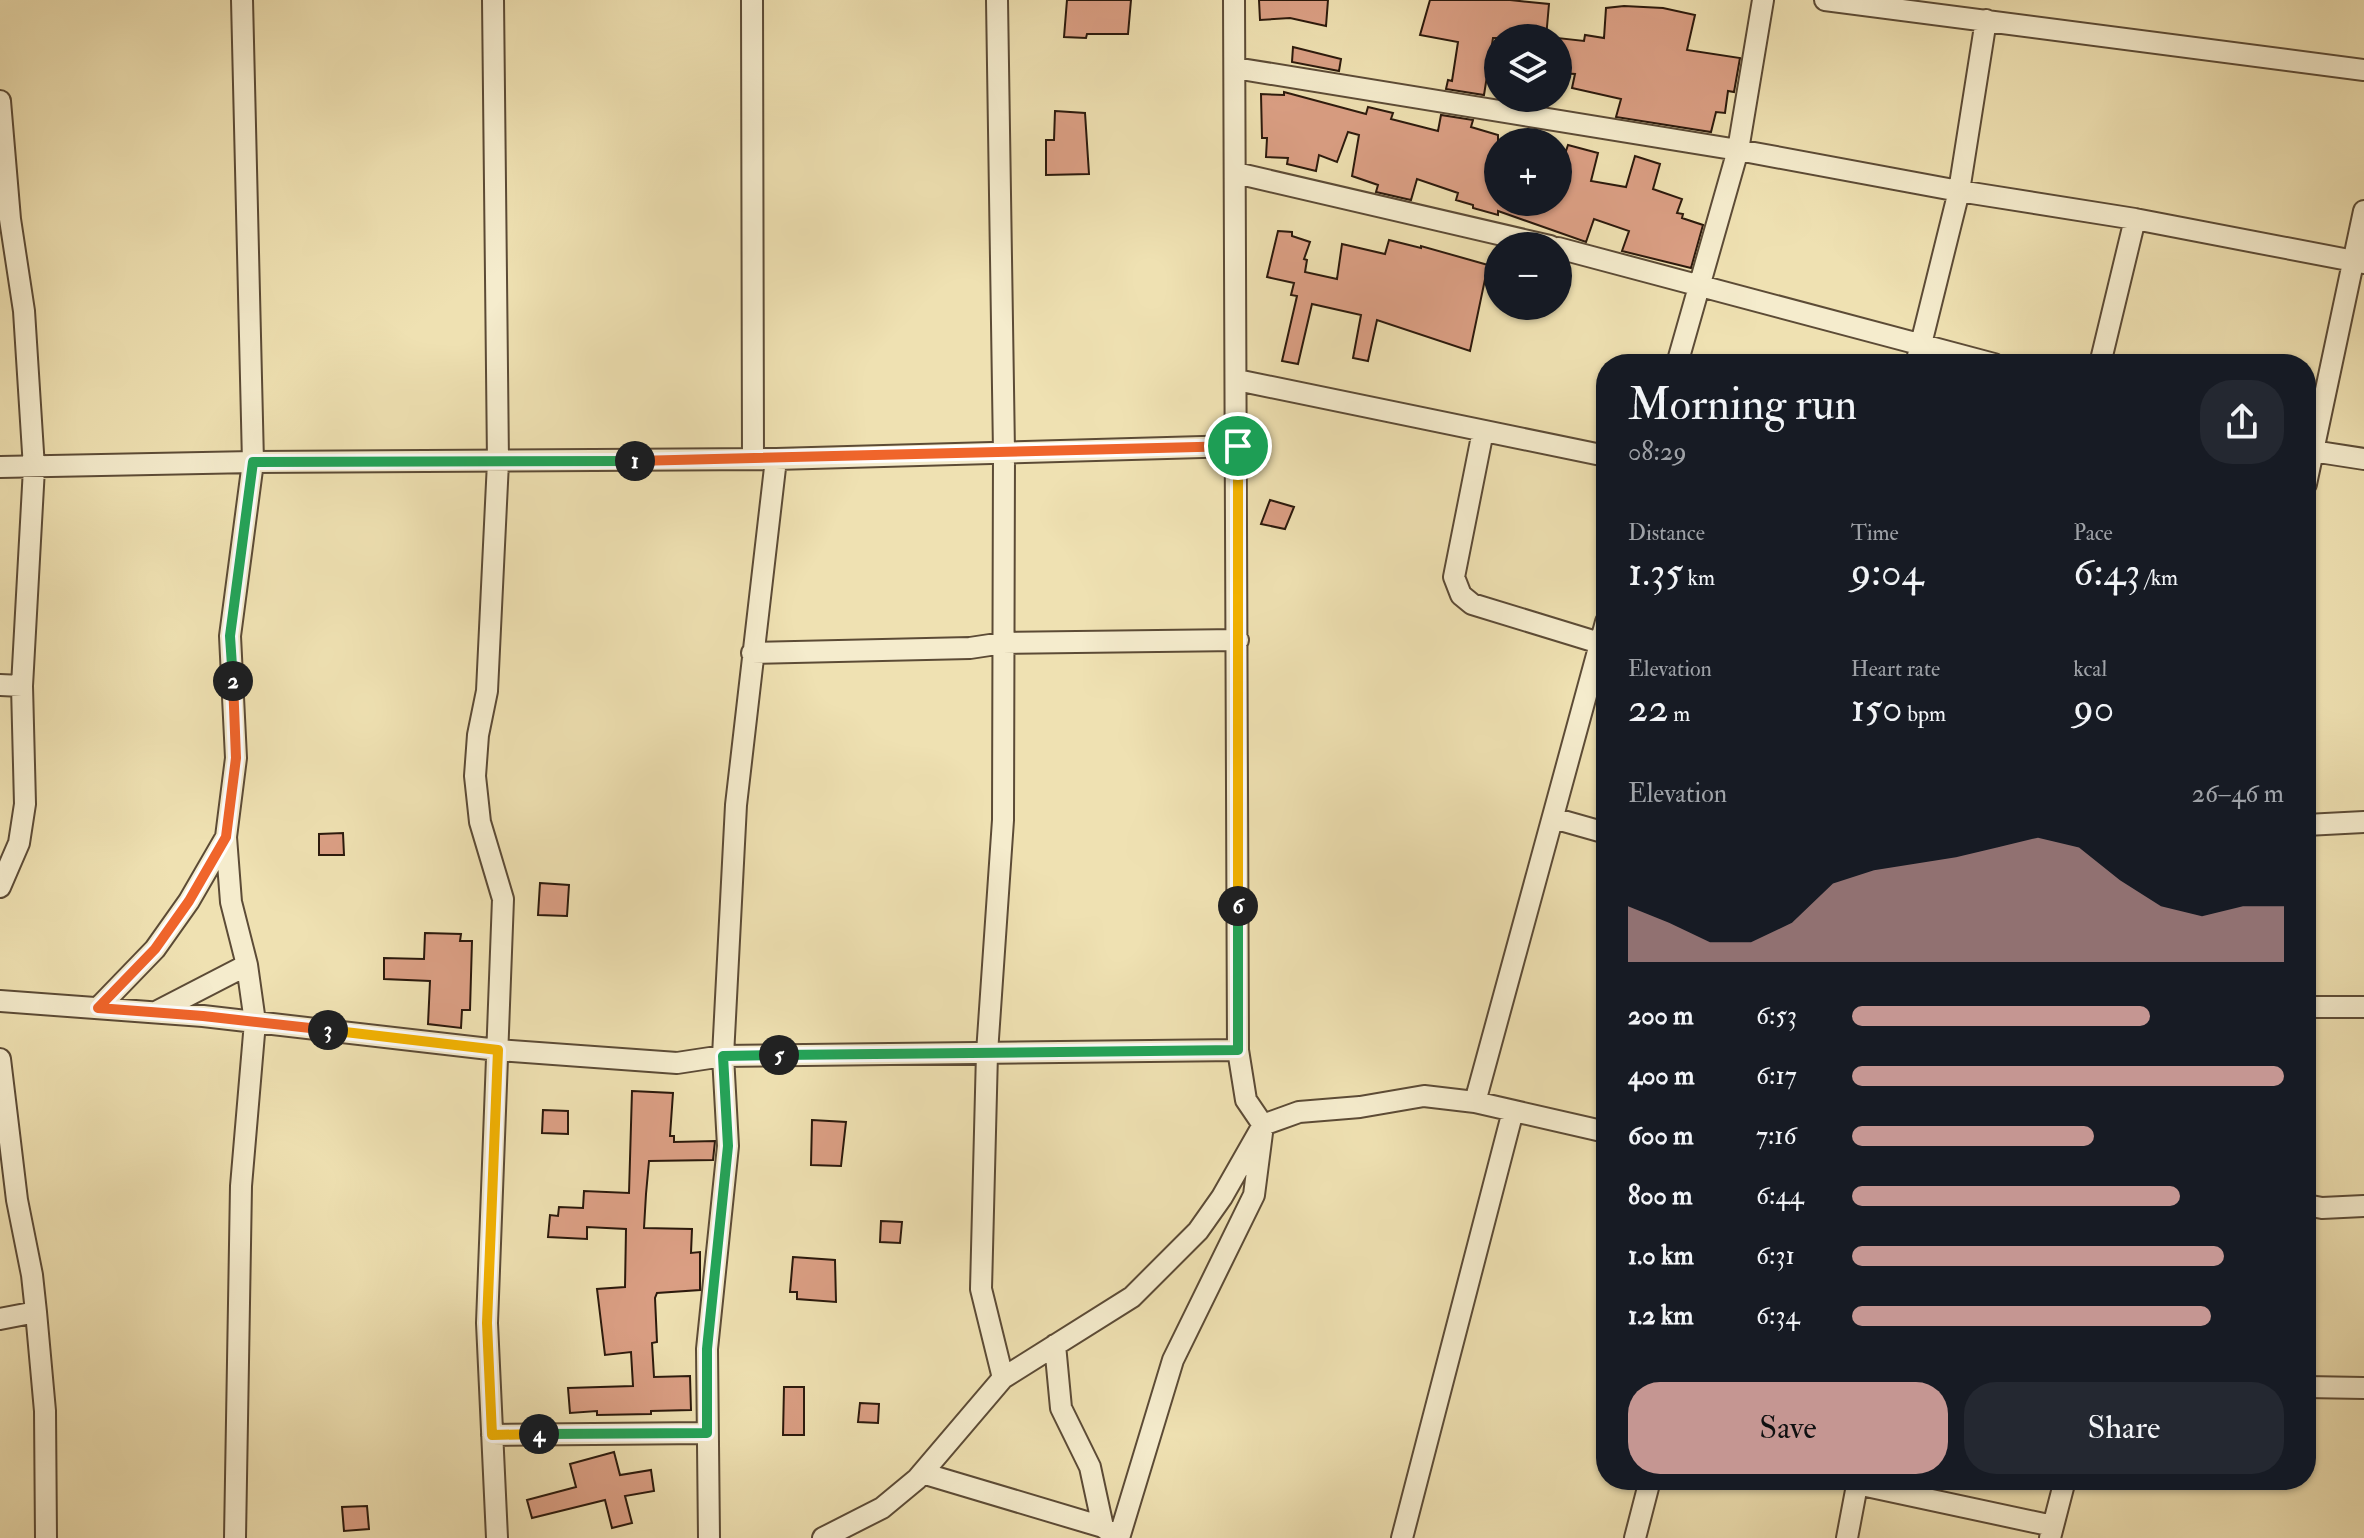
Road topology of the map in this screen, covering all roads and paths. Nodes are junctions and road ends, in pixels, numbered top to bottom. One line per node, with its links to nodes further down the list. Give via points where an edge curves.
1 (242, 0): 35 (street)
2 (493, 0): 36 (street)
3 (752, 0): 32 (street)
4 (997, 0): 29 (street)
5 (1234, 0): 9 (street)
6 (1763, 0): 12 (street)
7 (1825, 0): 8 (street)
8 (1986, 20): 10 (street); 14 (street)
9 (1235, 68): 12 (street); 13 (street)
10 (2364, 70)
11 (0, 101): 38 (street, via 24,311)
12 (1738, 150): 14 (street); 20 (street)
13 (1236, 173): 17 (street); 25 (street)
14 (1959, 191): 16 (street); 23 (street)
15 (2364, 211): 19 (street)
16 (2135, 219): 19 (street); 24 (street)
17 (1490, 232)
18 (1572, 252): 20 (street)
19 (2359, 262): 26 (street)
20 (1699, 286): 21 (street); 22 (street)
21 (1680, 354)
22 (1915, 354)
23 (1918, 354)
24 (2102, 354)
25 (1237, 380): 27 (street); 28 (street)
26 (2316, 428)
27 (1483, 431): 31 (street); 40 (street, via 1454,577 1461,595 1472,604)
28 (1238, 446): 29 (street); 39 (street)
29 (1004, 452): 33 (street); 41 (street)
30 (2316, 452): 34 (street)
31 (1596, 454)
32 (753, 459): 33 (street); 36 (street)
33 (776, 459): 42 (street)
34 (2364, 459)
35 (253, 462): 36 (street); 38 (street); 50 (street, via 230,636 236,758)
36 (498, 462): 59 (street, via 487,691 475,776 480,822 503,899)
37 (0, 467): 38 (street)
38 (34, 468): 45 (street)
39 (1238, 640): 41 (street); 60 (street)
40 (1596, 642)
41 (1003, 643): 42 (street); 61 (street, via 1003,820)
42 (752, 653): 62 (street, via 736,805)
43 (1596, 668): 46 (street)
44 (0, 685): 45 (street)
45 (22, 686): 51 (street, via 25,804 19,843)
46 (1553, 818): 49 (street); 64 (street)
47 (2364, 822): 48 (street)
48 (2316, 824)
49 (1596, 830)
50 (226, 837): 52 (street, via 231,902); 56 (street, via 155,949)
51 (0, 887)
52 (247, 965): 57 (street); 58 (street)
53 (0, 1001): 56 (street)
54 (2316, 1007): 55 (street)
55 (2364, 1007)
56 (98, 1008): 57 (street)
57 (155, 1012): 58 (street)
58 (255, 1022): 59 (street); 86 (street, via 241,1186)
59 (498, 1050): 62 (street, via 677,1063); 77 (street, via 487,1323)
60 (1238, 1050): 61 (street); 66 (street, via 1246,1100)
61 (987, 1053): 62 (street); 73 (street, via 981,1289)
62 (723, 1056): 76 (street, via 728,1146 707,1349)
63 (0, 1059): 70 (street)
64 (1475, 1102): 65 (street); 66 (street, via 1424,1096 1299,1112)
65 (1513, 1111): 67 (street); 90 (street)
66 (1263, 1125): 72 (street, via 1198,1231 1132,1297); 84 (street, via 1254,1195 1173,1360)
67 (1596, 1130)
68 (2364, 1206): 69 (street)
69 (2316, 1207)
70 (36, 1312): 71 (street); 85 (street, via 45,1411)
71 (0, 1319)
72 (1055, 1345): 73 (street); 84 (street, via 1061,1408 1090,1467)
73 (1003, 1378): 78 (street)
74 (2316, 1387): 75 (street)
75 (2364, 1388)
76 (707, 1433): 77 (street); 88 (street)
77 (492, 1435): 87 (street)
78 (922, 1473): 84 (street); 89 (street, via 882,1508)
79 (1647, 1490): 91 (street)
80 (1856, 1490): 92 (street)
81 (1888, 1490): 83 (street)
82 (2062, 1490): 83 (street)
83 (2051, 1532)
84 (1113, 1534)
85 (46, 1538)
86 (235, 1538)
87 (497, 1538)
88 (709, 1538)
89 (823, 1538)
90 (1402, 1538)
91 (1635, 1538)
92 (1847, 1538)

